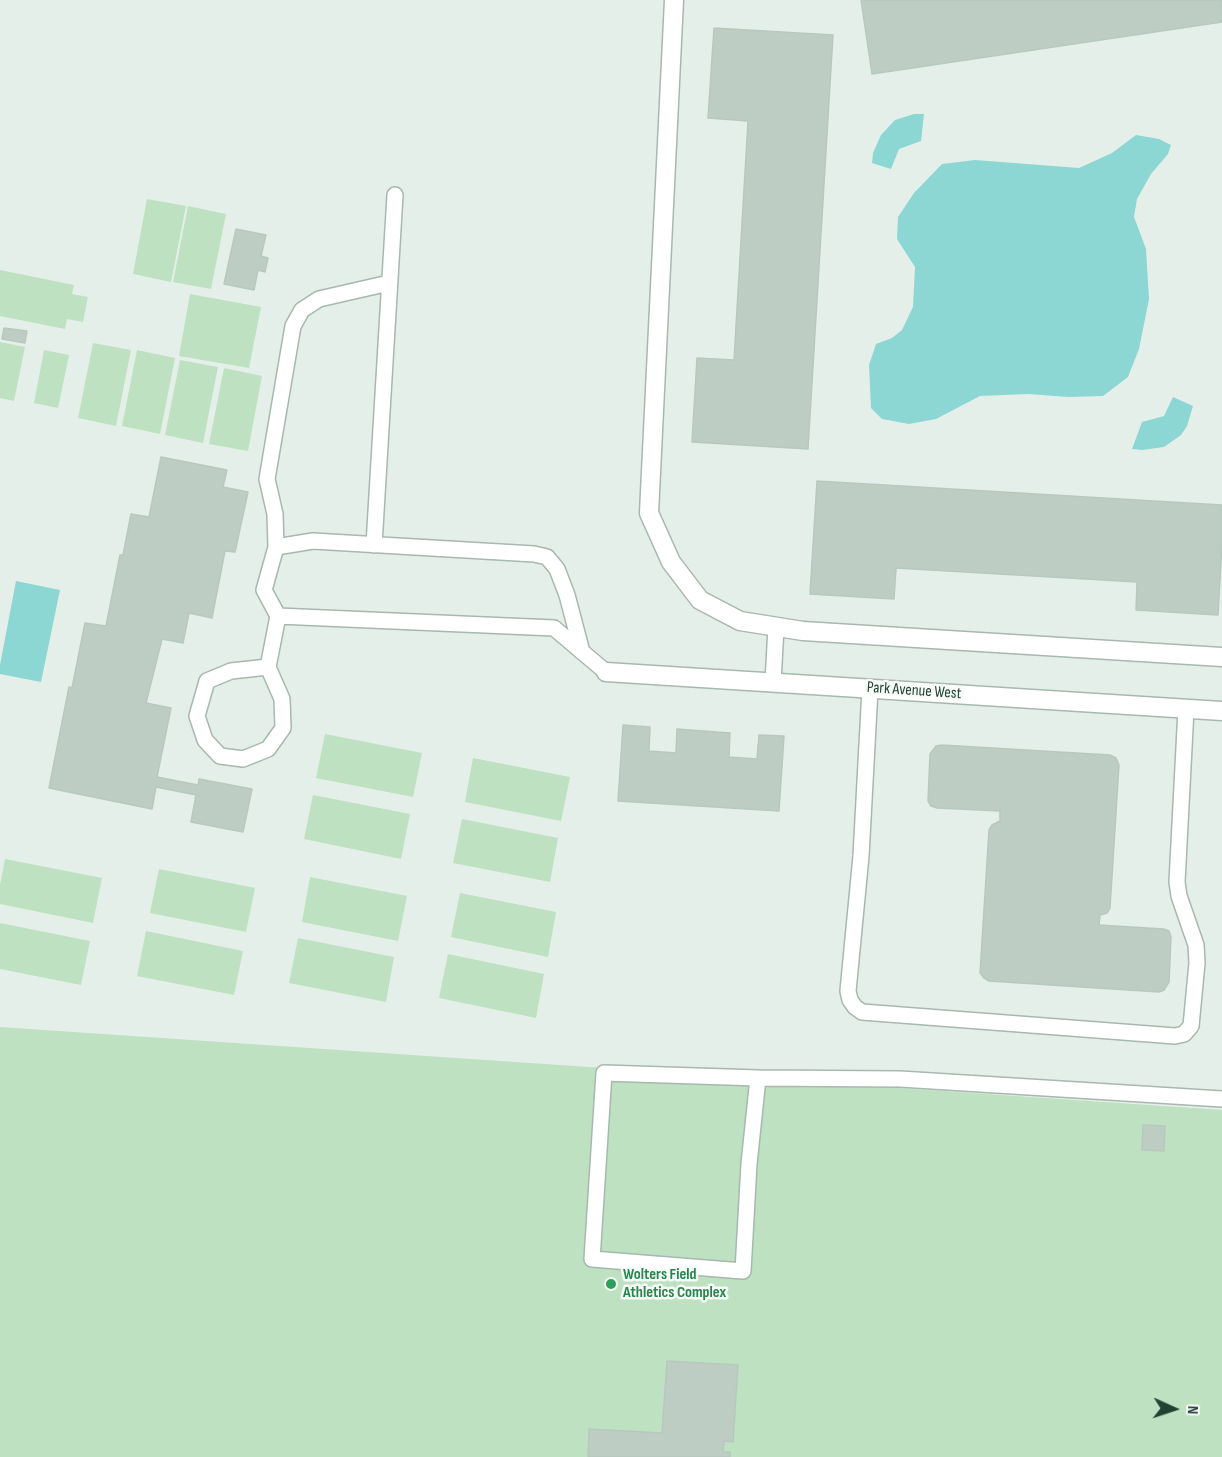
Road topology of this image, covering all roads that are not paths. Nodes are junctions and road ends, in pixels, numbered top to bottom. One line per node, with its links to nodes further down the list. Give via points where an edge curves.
1 (674, 0): 7 (street, via 649,513 670,562 700,600 740,621)
2 (394, 195): 3 (lane)
3 (390, 283): 4 (lane); 5 (lane, via 320,300 302,310 293,326 267,479 275,514)
4 (374, 545): 5 (lane, via 313,542); 8 (lane, via 547,557 557,569 567,595)
5 (276, 547): 6 (lane, via 264,590)
6 (278, 616): 8 (lane, via 554,628); 10 (lane)
7 (776, 627): 9 (street); 12 (lane)
8 (582, 652): 11 (lane)
9 (1222, 657)
10 (268, 667): 10 (lane, via 282,699 283,728 268,749 243,759 220,756 205,740 197,716 207,681 231,671)
11 (606, 672): 12 (street, Park Avenue West)
12 (773, 682): 13 (street, Park Avenue West)
13 (870, 689): 14 (street, Park Avenue West); 14 (lane, via 861,856 848,991 855,1007 862,1012 1175,1036 1184,1034 1191,1026 1197,963 1196,945 1177,882)
14 (1186, 709): 15 (street, Park Avenue West)
15 (1222, 711)
16 (758, 1078): 16 (lane, via 604,1073 592,1259 743,1271); 17 (lane, via 900,1079)
17 (1222, 1100)

